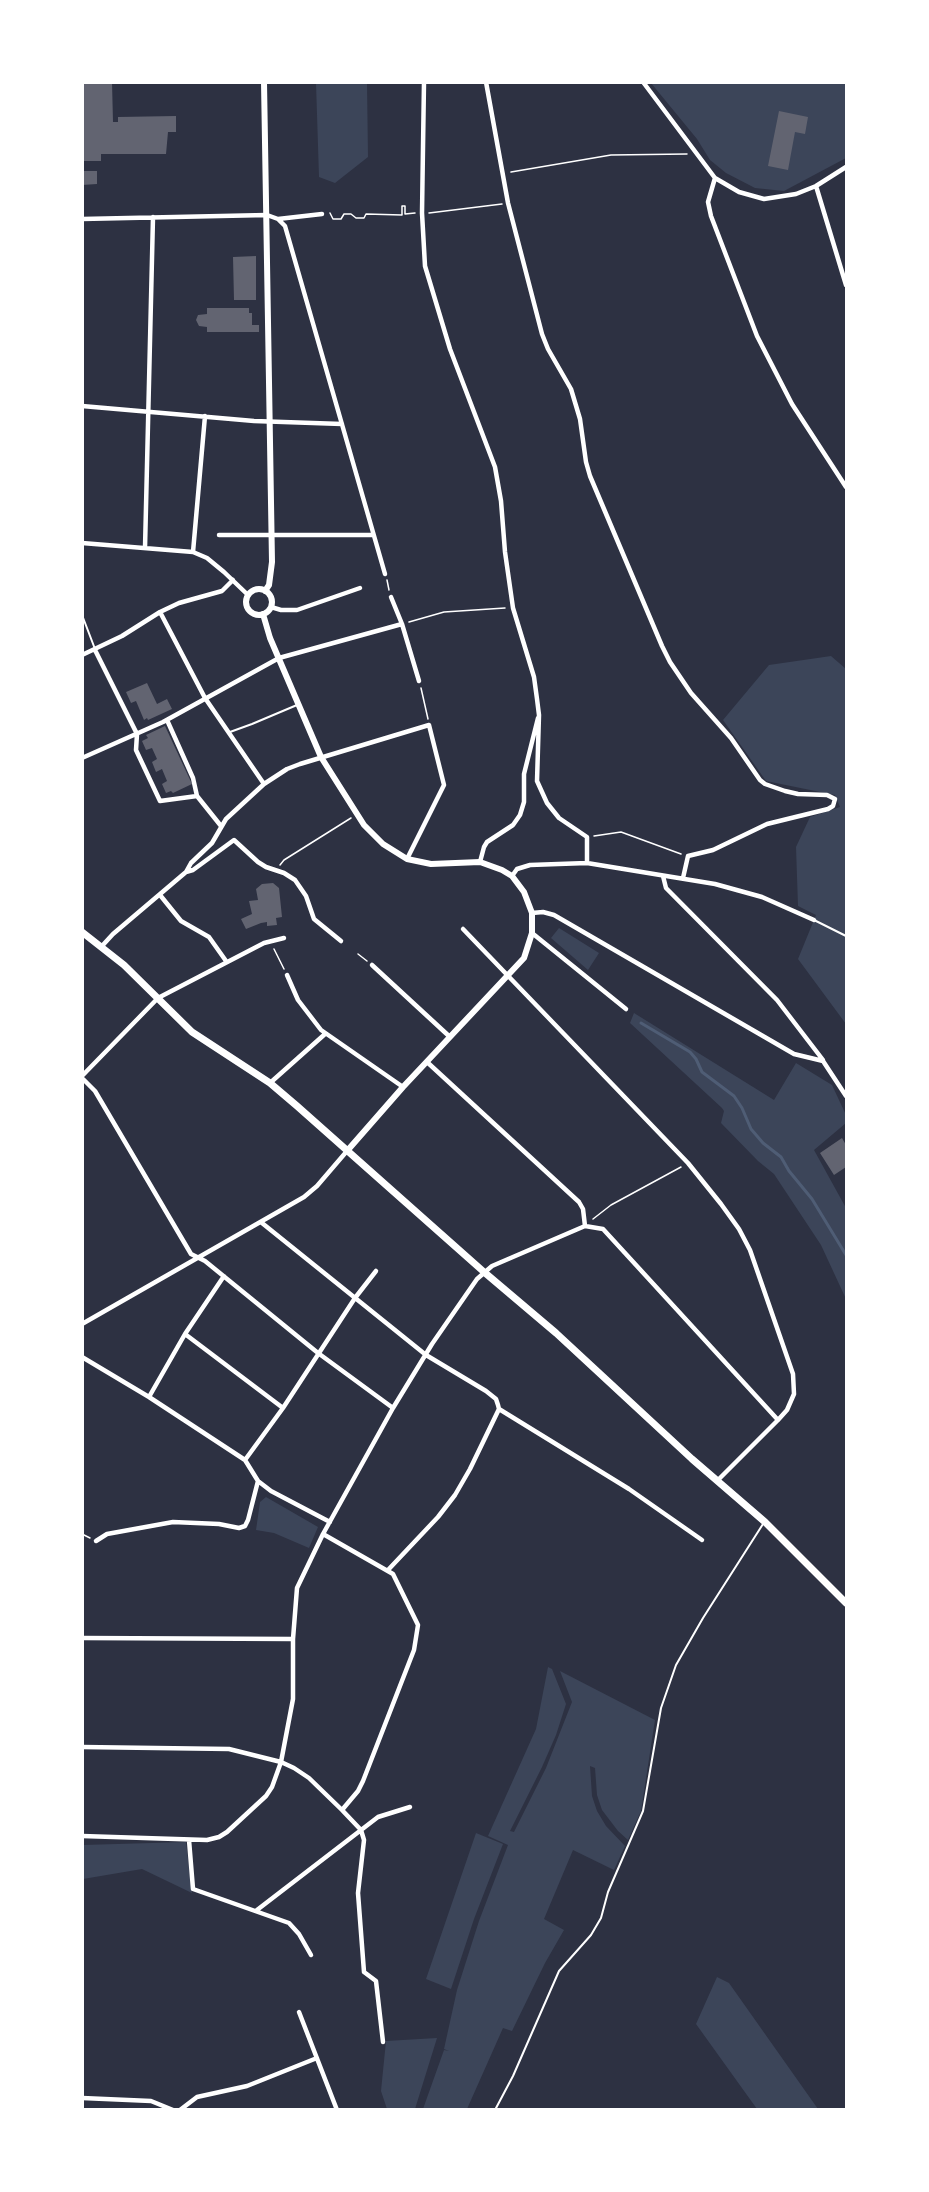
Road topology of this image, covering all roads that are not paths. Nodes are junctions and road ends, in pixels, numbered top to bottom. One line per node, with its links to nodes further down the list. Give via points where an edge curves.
1 (264, 82): 9 (street)
2 (424, 82): 43 (street, via 425,266 450,349 495,467 513,608 534,677)
3 (486, 82): 58 (street, via 508,203 542,334 576,402 590,476 670,662 760,780 785,791 835,799 833,806 767,824 713,850 688,856)
4 (643, 82): 6 (street)
5 (846, 167): 7 (street)
6 (715, 178): 7 (street, via 739,192 764,199); 19 (street, via 708,201 711,216 757,336 792,404)
7 (816, 186): 13 (street)
8 (322, 214): 12 (street)
9 (267, 215): 10 (street); 12 (street); 17 (street)
10 (153, 217): 11 (street); 15 (street)
11 (82, 219)
12 (278, 219): 18 (street, via 285,226)
13 (846, 285)
14 (82, 405): 15 (street)
15 (148, 412): 16 (street); 24 (street)
16 (205, 416): 17 (street); 25 (street)
17 (269, 422): 18 (street); 22 (street)
18 (342, 424): 21 (street)
19 (846, 488)
20 (219, 535): 22 (street)
21 (373, 535): 22 (street); 26 (street)
22 (271, 536): 29 (street, via 271,576)
23 (82, 543): 24 (street)
24 (145, 548): 25 (street)
25 (194, 552): 27 (street)
26 (385, 574)
27 (233, 580): 30 (street); 33 (street, via 222,591)
28 (360, 588): 32 (street, via 297,610)
29 (265, 591): 30 (street, via 258,589); 32 (street, via 271,596)
30 (248, 595): 34 (street, via 248,608 254,614)
31 (391, 597): 36 (street)
32 (271, 607): 34 (street)
33 (160, 612): 37 (street); 41 (street)
34 (263, 614): 39 (street)
35 (82, 615): 37 (lane)
36 (402, 624): 39 (street); 40 (street)
37 (95, 650): 38 (street); 46 (street)
38 (82, 655)
39 (279, 658): 41 (street); 42 (street)
40 (419, 681)
41 (205, 698): 44 (street); 45 (street)
42 (300, 704): 45 (lane); 47 (street)
43 (539, 716): 53 (street, via 524,774 520,815 513,825 487,842); 54 (street, via 540,790 559,818 586,837)
44 (167, 720): 46 (street); 50 (street)
45 (227, 732): 49 (street)
46 (137, 734): 48 (street); 50 (street, via 136,750 160,801)
47 (321, 757): 49 (street, via 287,769); 52 (street, via 356,814 382,844); 52 (street, via 429,725 444,785)
48 (82, 758)
49 (264, 784): 51 (street)
50 (197, 796): 51 (street)
51 (221, 826): 55 (street, via 212,843)
52 (408, 859): 53 (street, via 432,864)
53 (480, 862): 56 (street)
54 (587, 863): 56 (street, via 530,865 517,869); 57 (street)
55 (186, 872): 59 (street); 67 (street, via 234,840 258,862 295,880 314,919)
56 (512, 876): 60 (street)
57 (663, 876): 58 (street); 77 (street, via 666,888 777,1000)
58 (683, 878): 61 (street, via 739,890)
59 (160, 895): 68 (street); 69 (street, via 181,921 213,941)
60 (532, 913): 64 (street); 77 (street, via 554,915 794,1054)
61 (814, 920): 65 (lane)
62 (463, 929): 72 (street)
63 (82, 932): 68 (main road)
64 (532, 933): 72 (street, via 524,958); 74 (street)
65 (846, 936)
66 (284, 938): 69 (street)
67 (341, 941)
68 (102, 946): 73 (main road)
69 (226, 961): 73 (street)
70 (372, 965): 76 (street)
71 (287, 975): 75 (street, via 304,1009)
72 (508, 976): 76 (street); 100 (street, via 687,1163 739,1229 759,1274 794,1380 792,1402)
73 (158, 998): 79 (street); 80 (main road, via 192,1032)
74 (626, 1009)
75 (326, 1034): 80 (street); 81 (street)
76 (450, 1037): 78 (street)
77 (823, 1061): 82 (street)
78 (427, 1062): 81 (street); 85 (street, via 579,1202)
79 (82, 1077): 86 (street, via 95,1091 190,1254)
80 (270, 1083): 83 (main road)
81 (403, 1087): 83 (street)
82 (846, 1096)
83 (347, 1151): 84 (street, via 311,1192); 88 (main road)
84 (262, 1223): 86 (street); 90 (street)
85 (585, 1226): 88 (street, via 515,1254); 100 (street, via 607,1232)
86 (199, 1257): 89 (street); 91 (street)
87 (376, 1271): 90 (street)
88 (484, 1272): 94 (street); 103 (main road)
89 (224, 1276): 92 (street); 93 (street)
90 (355, 1298): 93 (street); 94 (street)
91 (82, 1324)
92 (185, 1334): 96 (street); 97 (street)
93 (318, 1353): 97 (street); 98 (street)
94 (426, 1355): 98 (street); 99 (street, via 486,1391 496,1399)
95 (82, 1357): 96 (street)
96 (149, 1396): 101 (street)
97 (283, 1408): 101 (street)
98 (393, 1408): 104 (street)
99 (499, 1409): 107 (street, via 629,1489); 109 (street, via 455,1495)
100 (778, 1420): 103 (street)
101 (245, 1460): 102 (street)
102 (258, 1481): 104 (street); 108 (street, via 245,1526 173,1521 107,1534)
103 (717, 1481): 105 (main road)
104 (330, 1522): 106 (street)
105 (765, 1522): 110 (main road); 129 (lane, via 676,1665 661,1708 643,1811 601,1918 559,1971)
106 (323, 1534): 109 (street); 112 (street, via 297,1588)
107 (702, 1540)
108 (96, 1541)
109 (388, 1570): 116 (street, via 398,1579 417,1620 417,1640 363,1781)
110 (846, 1603)
111 (82, 1638): 112 (street)
112 (293, 1640): 114 (street, via 293,1699)
113 (82, 1747): 114 (street, via 229,1749)
114 (281, 1762): 116 (street, via 309,1778); 119 (street, via 266,1796 227,1832 219,1838)
115 (410, 1807): 117 (street, via 378,1817)
116 (342, 1810): 117 (street)
117 (361, 1830): 120 (street); 123 (street, via 364,1840 358,1893 364,1972 376,1981)
118 (82, 1836): 119 (street)
119 (189, 1840): 120 (street, via 194,1889)
120 (257, 1910): 121 (street, via 289,1923)
121 (311, 1955)
122 (299, 2012): 124 (street)
123 (383, 2042)
124 (317, 2058): 127 (street, via 247,2086 197,2097); 128 (street)
125 (82, 2098): 126 (street, via 151,2101)
126 (173, 2109)
127 (180, 2109)
128 (337, 2109)
129 (495, 2109)

